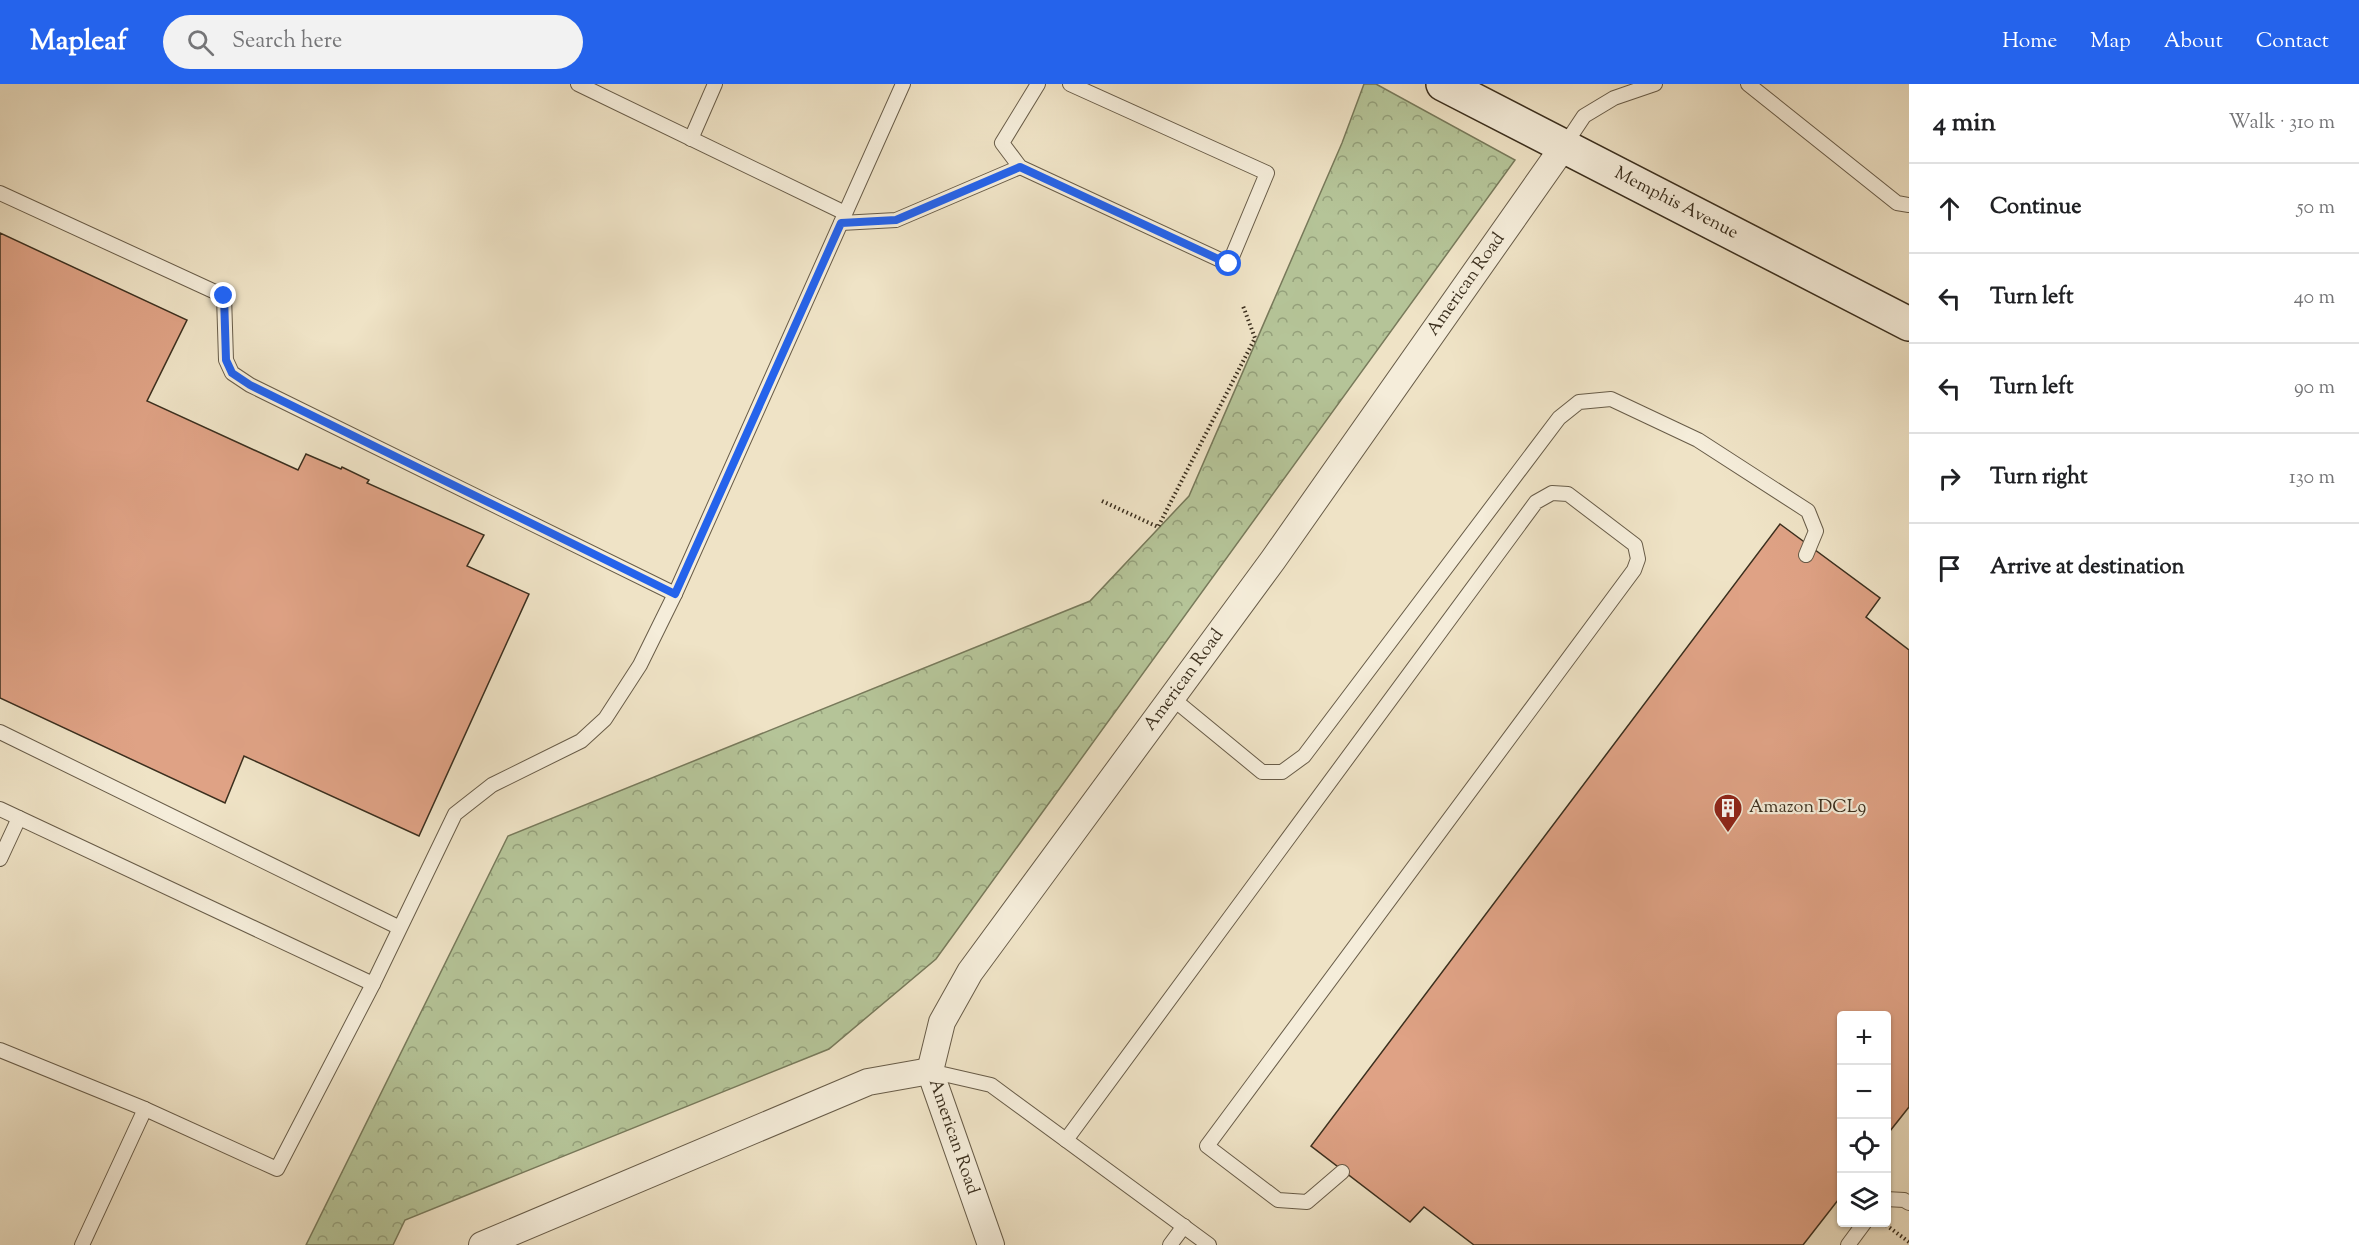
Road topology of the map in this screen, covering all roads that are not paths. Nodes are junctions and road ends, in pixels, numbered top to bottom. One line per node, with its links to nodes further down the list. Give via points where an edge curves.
1 (578, 84): 9 (lane)
2 (715, 84): 9 (lane)
3 (903, 84): 14 (lane)
4 (1038, 84): 11 (lane, via 1002,143)
5 (1070, 84): 11 (lane, via 1267,174 1229,264)
6 (1443, 84): 10 (main road, Memphis Avenue)
7 (1654, 84): 10 (lane, via 1614,98 1584,116)
8 (1748, 84): 13 (lane, via 1897,203)
9 (691, 139): 14 (lane)
10 (1564, 146): 15 (main road, Memphis Avenue); 18 (street, American Road)
11 (1020, 167): 14 (lane, via 896,220)
12 (0, 193): 17 (lane, via 224,296 226,360 232,373 250,385)
13 (1909, 205)
14 (843, 218): 17 (lane)
15 (1909, 324)
16 (1806, 555): 18 (lane, via 1816,531 1809,511 1698,440 1611,399 1579,402 1559,418 1304,756 1282,772 1263,772)
17 (675, 594): 23 (lane, via 640,665 604,719 581,741 492,785 455,814)
18 (1172, 698): 26 (street, American Road, via 970,972 942,1022)
19 (0, 732): 23 (lane)
20 (0, 809): 21 (lane)
21 (19, 818): 22 (lane); 24 (lane)
22 (0, 859)
23 (398, 927): 24 (lane)
24 (373, 984): 27 (lane, via 277,1169)
25 (0, 1050): 27 (lane)
26 (930, 1071): 28 (lane, via 991,1085); 35 (street, via 868,1082); 36 (street, American Road)
27 (145, 1109): 34 (lane)
28 (1066, 1140): 29 (lane, via 1536,502 1551,493 1568,494 1635,545 1638,559 1634,570 1207,1146 1278,1200 1307,1202); 32 (lane)
29 (1342, 1172)
30 (1891, 1198): 31 (lane)
31 (1909, 1203)
32 (1184, 1226): 37 (lane); 38 (lane)
33 (1861, 1227): 39 (lane)
34 (82, 1245)
35 (482, 1245)
36 (991, 1245)
37 (1170, 1245)
38 (1209, 1245)
39 (1848, 1245)

